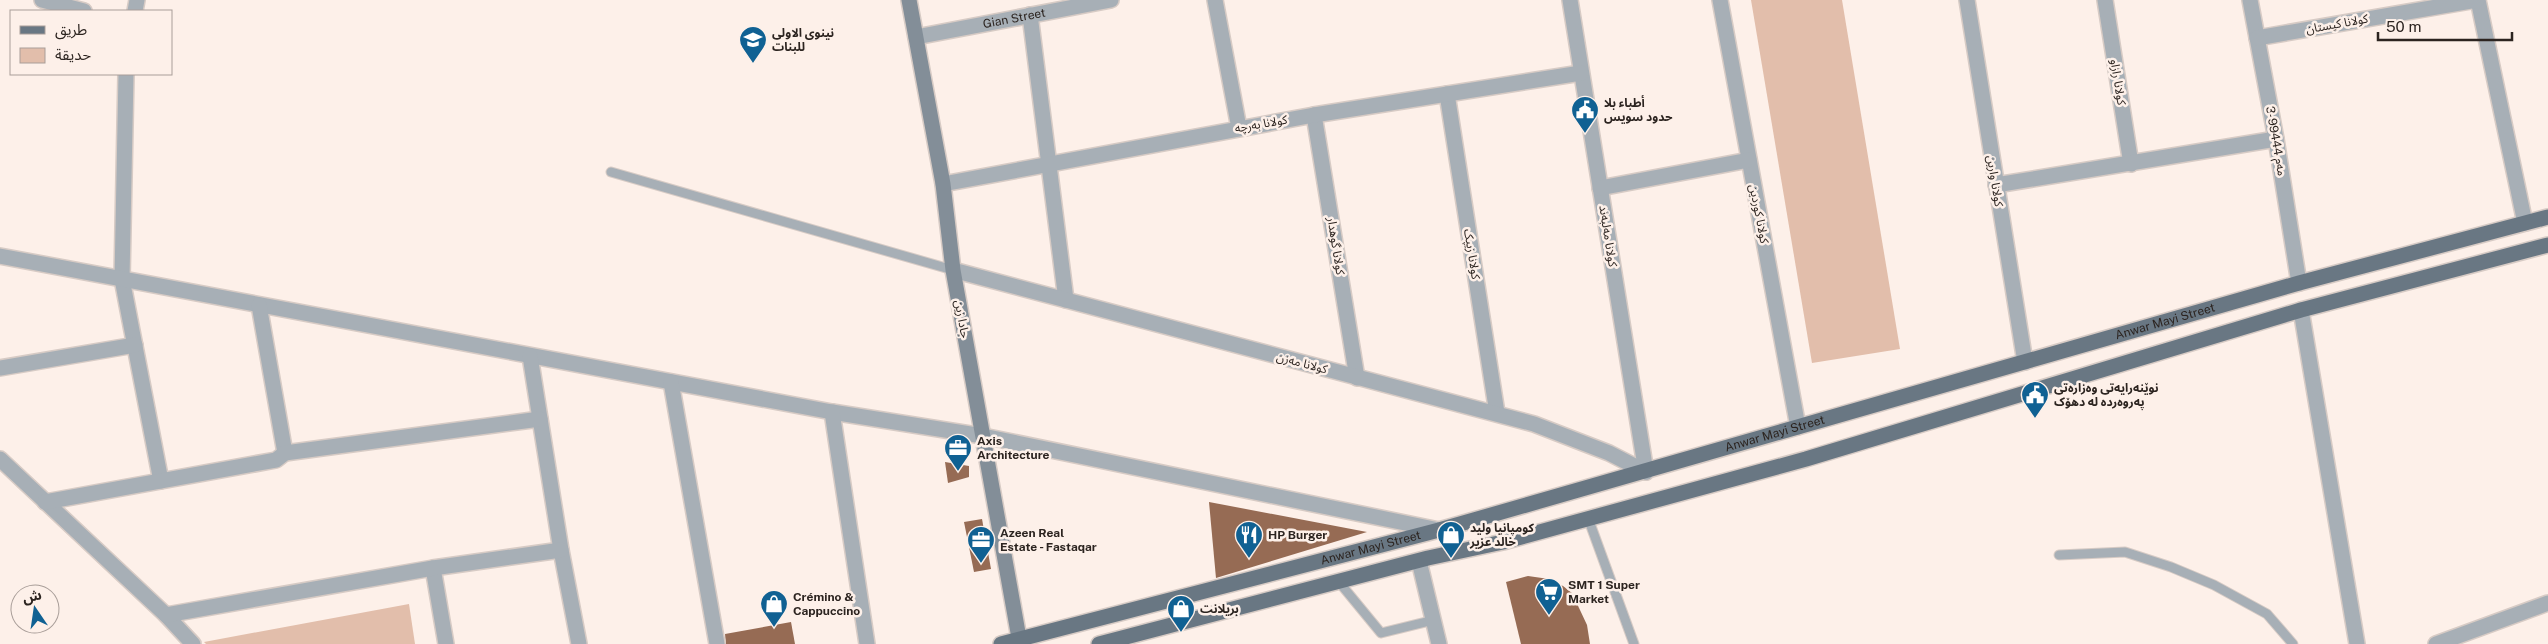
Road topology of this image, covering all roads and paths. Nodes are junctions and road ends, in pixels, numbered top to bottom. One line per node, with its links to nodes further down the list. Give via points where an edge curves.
1 (42, 0): 13 (street)
2 (910, 0): 15 (street, جادا زین)
3 (1111, 0): 11 (street, Gian Street)
4 (1215, 0): 21 (street)
5 (1570, 0): 17 (street, کولانا مەلبەند)
6 (1720, 0): 23 (street, کولانا کوردین)
7 (1967, 0): 28 (street, کولانا وارین)
8 (2105, 0): 25 (street, کولانا رازاو)
9 (2250, 0): 16 (street, مەم 99444-3)
10 (2477, 0): 12 (street, کولانا کیستان); 31 (street)
11 (1053, 5): 14 (street, Gian Street)
12 (2402, 6): 16 (street, کولانا کیستان)
13 (80, 10)
14 (1030, 15): 15 (street, Gian Street); 24 (street)
15 (916, 38): 27 (street, جادا زین)
16 (2257, 38): 22 (street, مەم 99444-3)
17 (1581, 73): 19 (street, کولانا بەرچە); 29 (street, کولانا مەلبەند)
18 (126, 75): 35 (street)
19 (1447, 94): 20 (street, کولانا بەرچە); 47 (street, کولانا زیپک)
20 (1314, 115): 21 (street, کولانا بەرچە); 44 (street, کولانا گوهدار)
21 (1239, 128): 24 (street, کولانا بەرچە)
22 (2276, 139): 25 (street); 36 (street, مەم 99444-3)
23 (1749, 160): 29 (street); 49 (street, کولانا کوردین)
24 (1048, 164): 27 (street, کولانا بەرچە); 37 (street)
25 (2131, 164): 28 (street)
26 (611, 172): 34 (lane)
27 (943, 184): 34 (street, جادا زین)
28 (1996, 185): 42 (street, کولانا وارین)
29 (1600, 188): 53 (street, کولانا مەلبەند)
30 (2548, 217): 31 (main road, Anwar Mayi Street)
31 (2525, 223): 36 (main road, Anwar Mayi Street)
32 (2548, 245): 39 (main road, Anwar Mayi Street)
33 (0, 256): 35 (street)
34 (953, 270): 37 (street, کولانا مەزن); 50 (street, جادا زین)
35 (122, 279): 38 (street); 40 (street)
36 (2299, 283): 42 (main road, Anwar Mayi Street)
37 (1066, 300): 44 (street, کولانا مەزن)
38 (260, 305): 41 (street); 51 (street)
39 (2301, 310): 56 (main road, Anwar Mayi Street, via 1806,459); 79 (street)
40 (134, 345): 43 (street); 54 (street)
41 (530, 356): 45 (street); 48 (street)
42 (2025, 362): 49 (main road, Anwar Mayi Street)
43 (0, 368)
44 (1358, 378): 47 (street, کولانا مەزن)
45 (671, 382): 46 (street); 72 (street)
46 (832, 412): 50 (street); 73 (street)
47 (1497, 414): 53 (street, کولانا مەزن, via 1572,438)
48 (540, 419): 51 (street); 58 (street)
49 (1798, 427): 53 (main road, Anwar Mayi Street)
50 (983, 436): 57 (street); 68 (street, جادا زین)
51 (286, 453): 54 (street, via 276,460)
52 (0, 459): 55 (street)
53 (1646, 472): 57 (main road, Anwar Mayi Street)
54 (161, 481): 55 (street)
55 (45, 502): 65 (street)
56 (1588, 518): 60 (main road, Anwar Mayi Street); 77 (lane)
57 (1439, 530): 63 (main road, Anwar Mayi Street)
58 (561, 550): 61 (street); 71 (street)
59 (2058, 555): 78 (lane, via 2125,552 2171,567 2214,585 2267,614)
60 (1419, 561): 62 (main road, Anwar Mayi Street); 66 (street)
61 (432, 568): 65 (street); 70 (street)
62 (1339, 582): 66 (lane, via 1381,633); 67 (main road, Anwar Mayi Street)
63 (1174, 598): 67 (main road); 68 (main road, Anwar Mayi Street)
64 (2548, 603): 80 (street)
65 (166, 615): 69 (street)
66 (1434, 620): 76 (street)
67 (1182, 623): 75 (main road, Anwar Mayi Street)
68 (1019, 638): 74 (main road, Anwar Mayi Street)
69 (193, 644)
70 (446, 644)
71 (579, 644)
72 (717, 644)
73 (867, 644)
74 (1001, 644)
75 (1099, 644)
76 (1439, 644)
77 (1634, 644)
78 (2293, 644)
79 (2357, 644)
80 (2436, 644)

